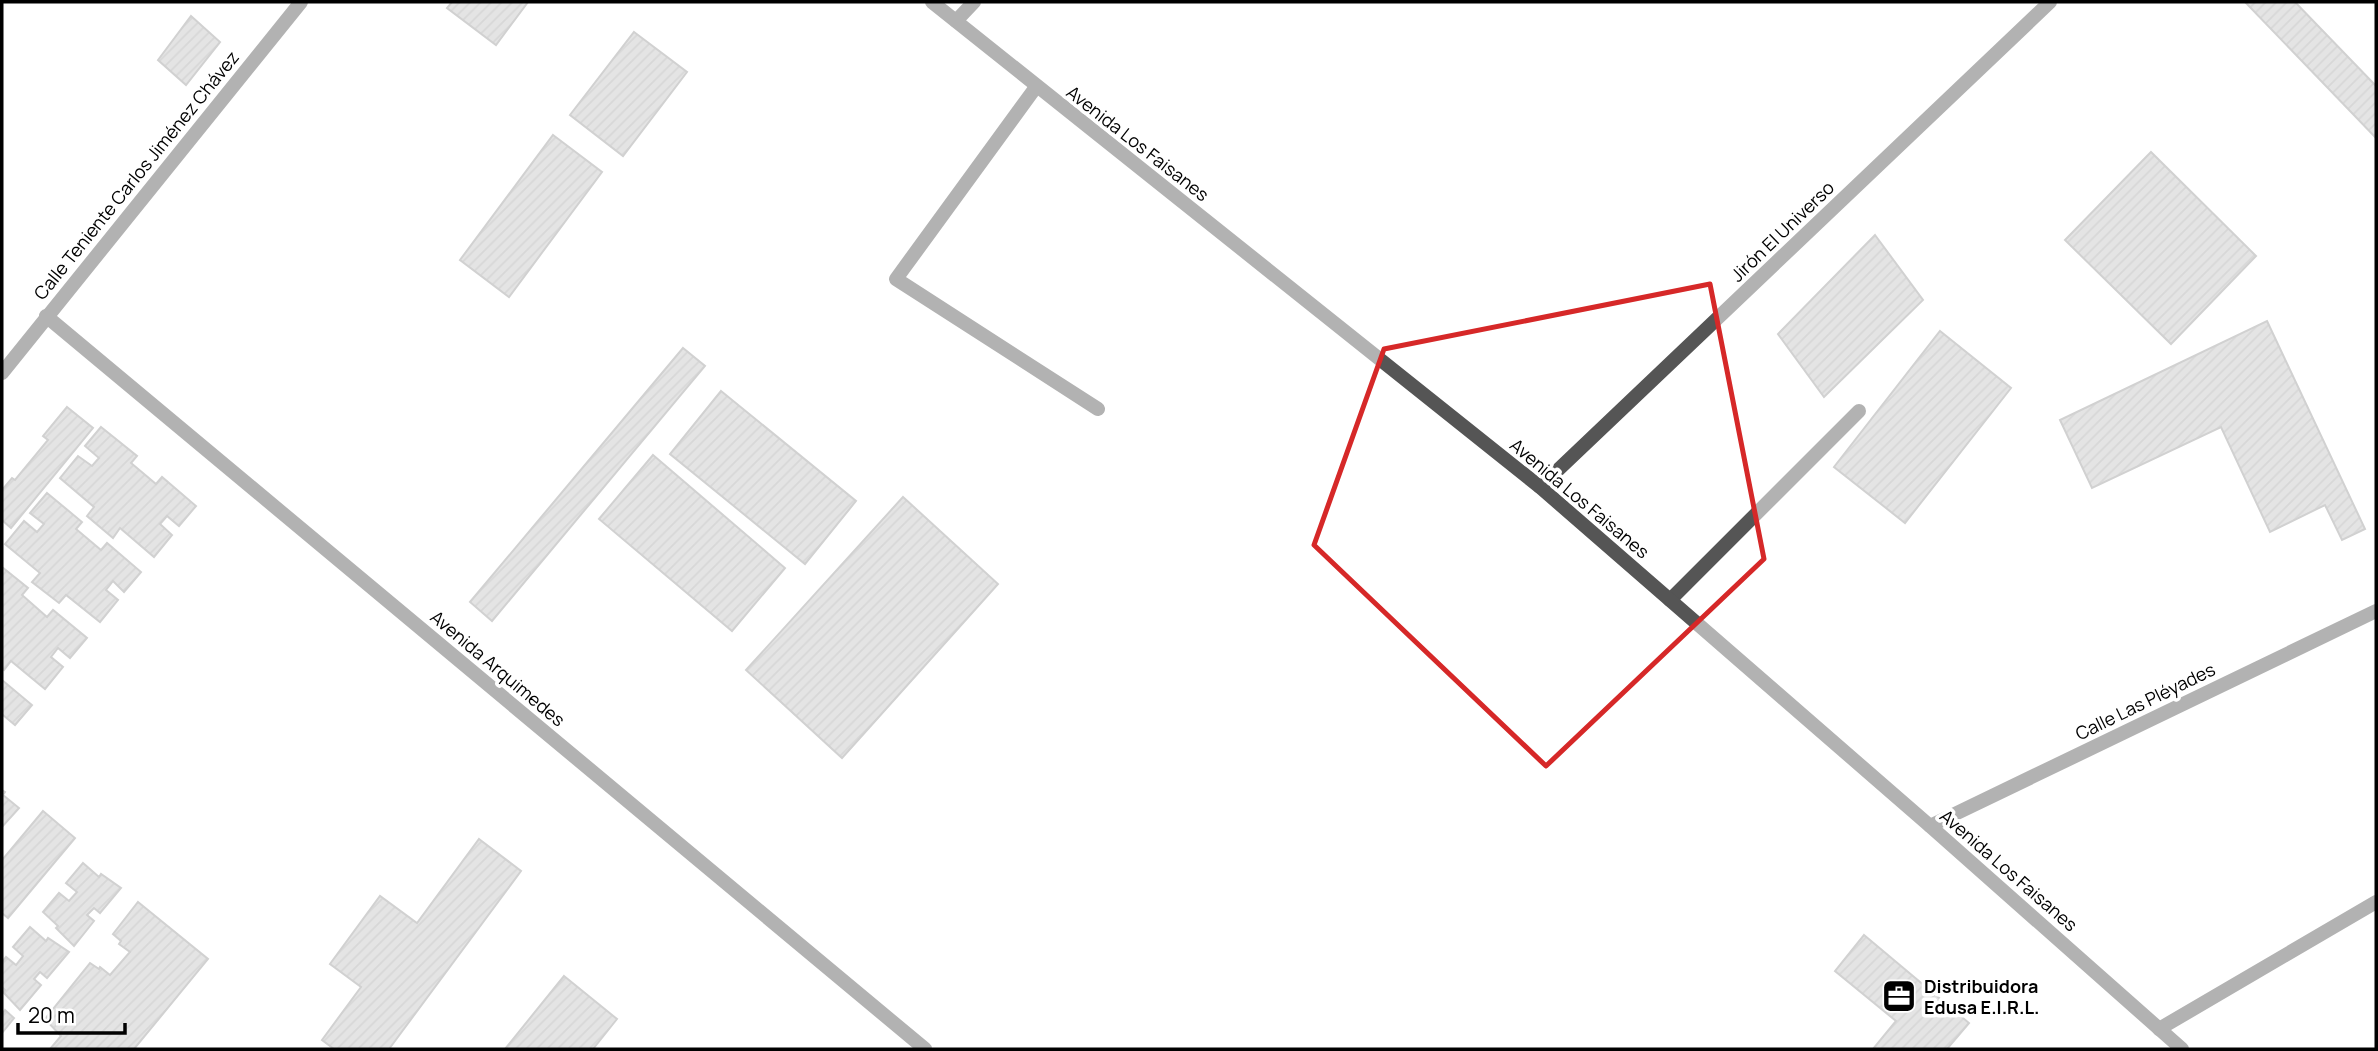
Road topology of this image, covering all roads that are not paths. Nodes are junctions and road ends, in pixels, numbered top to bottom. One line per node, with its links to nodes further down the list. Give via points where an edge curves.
1 (301, 2): 7 (street, Calle Teniente Carlos Jiménez Chávez)
2 (932, 2): 5 (street, Avenida Los Faisanes)
3 (974, 2): 5 (street)
4 (2050, 2): 11 (street, Jirón El Universo)
5 (956, 21): 6 (street, Avenida Los Faisanes)
6 (1036, 87): 9 (street, via 896,279); 11 (street, Avenida Los Faisanes)
7 (46, 316): 8 (street, Calle Teniente Carlos Jiménez Chávez); 17 (street, Avenida Arquimedes)
8 (2, 373)
9 (1098, 409)
10 (1859, 411): 12 (street)
11 (1540, 487): 12 (street, Avenida Los Faisanes)
12 (1670, 600): 14 (street, Avenida Los Faisanes)
13 (2376, 611): 14 (street, Calle Las Pléyades)
14 (1930, 826): 16 (street, Avenida Los Faisanes)
15 (2376, 902): 16 (street)
16 (2159, 1029): 18 (street, Avenida Los Faisanes)
17 (925, 1049)
18 (2182, 1049)

